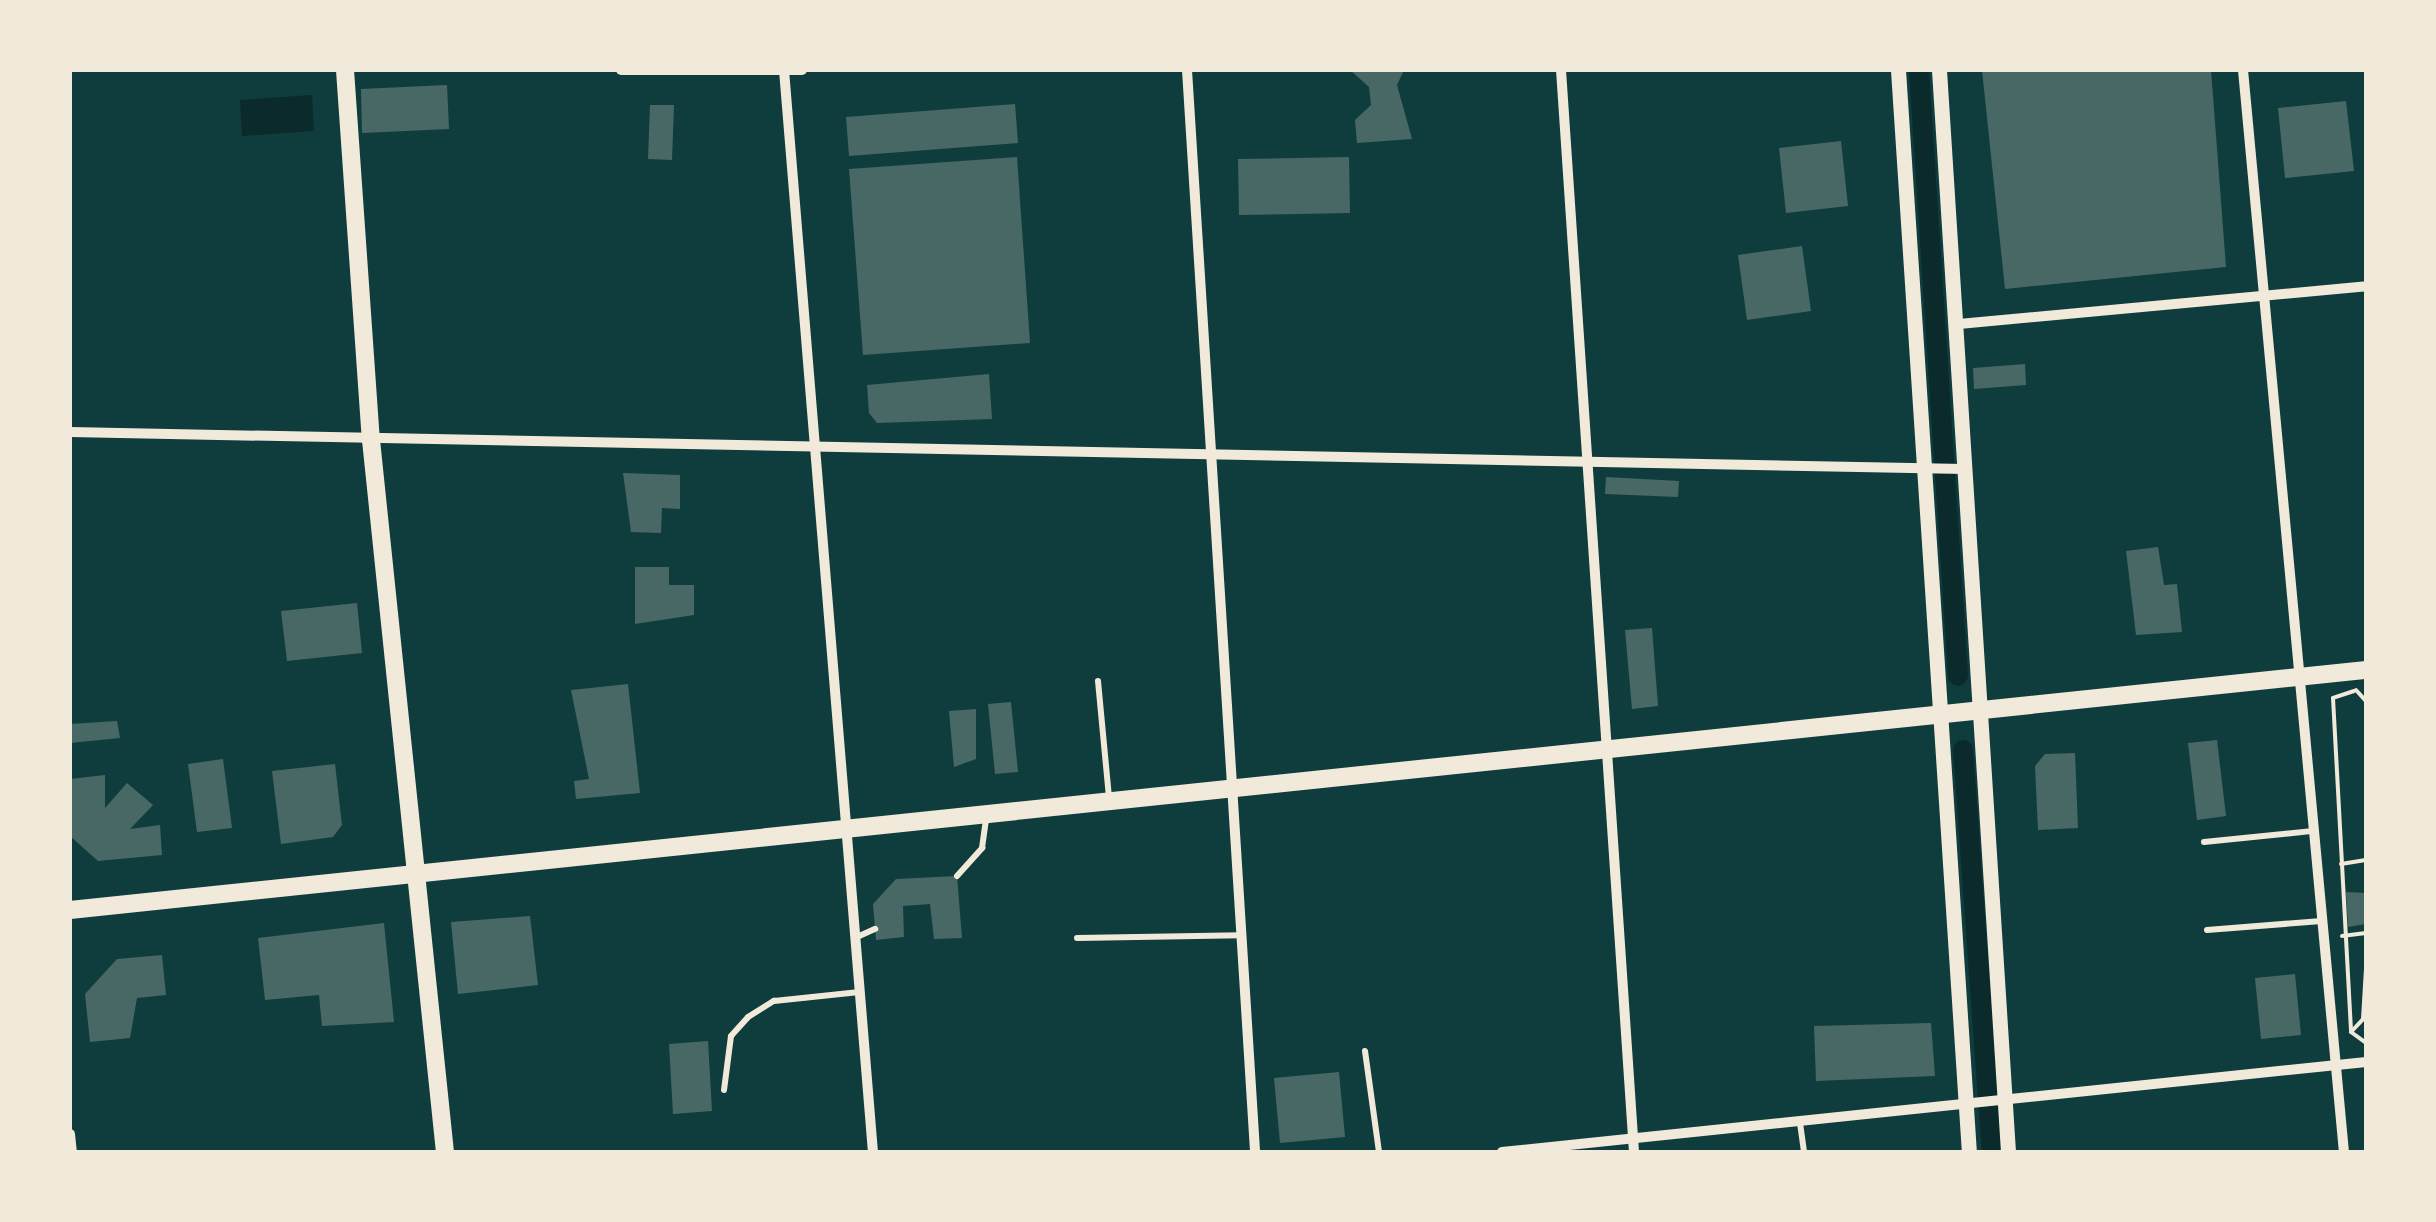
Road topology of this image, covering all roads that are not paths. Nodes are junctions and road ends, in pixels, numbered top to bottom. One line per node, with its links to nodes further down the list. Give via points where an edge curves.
1 (345, 70): 14 (main road)
2 (621, 70): 9 (street)
3 (802, 70): 9 (street)
4 (1186, 70): 16 (street)
5 (1562, 70): 17 (street)
6 (1898, 70): 19 (street)
7 (1939, 70): 12 (street)
8 (2243, 70): 11 (street)
9 (784, 71): 15 (street)
10 (2366, 286): 11 (street)
11 (2266, 296): 12 (street); 21 (street)
12 (1960, 324): 18 (street)
13 (70, 432): 14 (street)
14 (372, 440): 15 (street); 32 (main road)
15 (816, 447): 16 (street); 29 (street)
16 (1206, 454): 17 (street); 26 (street)
17 (1587, 461): 19 (street); 25 (street)
18 (1958, 469): 19 (street); 23 (street)
19 (1933, 471): 24 (street)
20 (2366, 670): 21 (main road)
21 (2298, 678): 23 (main road); 30 (street)
22 (1098, 681): 27 (lane)
23 (1984, 716): 24 (main road); 46 (street)
24 (1945, 720): 25 (main road); 47 (street)
25 (1606, 750): 26 (main road); 50 (street)
26 (1232, 786): 27 (main road); 38 (street)
27 (1110, 799): 28 (main road)
28 (986, 812): 29 (main road); 33 (lane, via 982,848)
29 (848, 826): 32 (main road); 39 (street)
30 (2314, 830): 31 (lane); 35 (street)
31 (2204, 842)
32 (416, 871): 34 (main road); 52 (main road)
33 (956, 876)
34 (70, 910)
35 (2324, 921): 37 (lane); 44 (street)
36 (875, 929): 39 (lane)
37 (2207, 930)
38 (1240, 934): 40 (lane); 54 (street)
39 (857, 937): 41 (street)
40 (1077, 938)
41 (861, 992): 45 (lane, via 774,1001 748,1017 731,1036); 53 (street)
42 (1365, 1051): 55 (lane)
43 (2366, 1062): 44 (street)
44 (2338, 1066): 46 (street); 60 (street)
45 (724, 1090)
46 (1999, 1101): 47 (street); 59 (street)
47 (1970, 1104): 48 (street); 58 (street)
48 (1800, 1124): 50 (street); 57 (lane)
49 (70, 1134): 51 (street)
50 (1633, 1147): 56 (street)
51 (72, 1152)
52 (445, 1152)
53 (873, 1152)
54 (1255, 1152)
55 (1379, 1152)
56 (1502, 1152)
57 (1804, 1152)
58 (1970, 1152)
59 (2008, 1152)
60 (2344, 1152)

